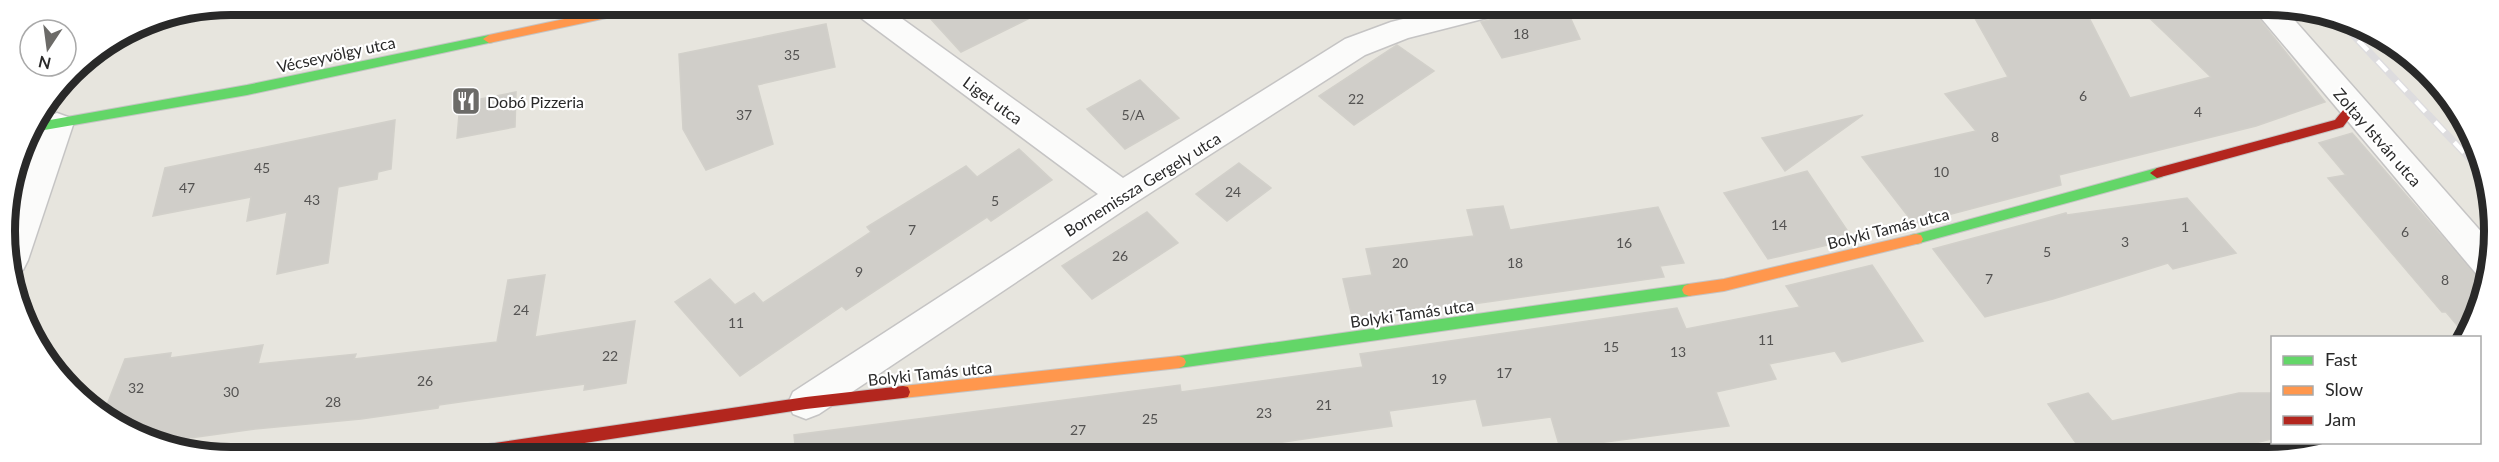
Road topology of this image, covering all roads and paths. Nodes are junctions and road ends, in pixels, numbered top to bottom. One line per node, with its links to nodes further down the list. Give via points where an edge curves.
1 (602, 15): 6 (street, Vécseyvölgy utca, via 247,90)
2 (877, 15): 7 (street, Liget utca)
3 (1459, 15): 7 (street, Bornemissza Gergely utca, via 1401,29 1355,47)
4 (2273, 15): 5 (street, Zoltay István utca)
5 (2352, 107): 9 (street, Zoltay István utca); 10 (street, Bolyki Tamás utca, via 2339,124 1897,244 1724,285 1202,359)
6 (43, 127): 8 (street)
7 (1122, 195): 10 (street, Bornemissza Gergely utca)
8 (15, 243)
9 (2482, 257)
10 (806, 403): 11 (street, Bolyki Tamás utca)
11 (514, 447)

